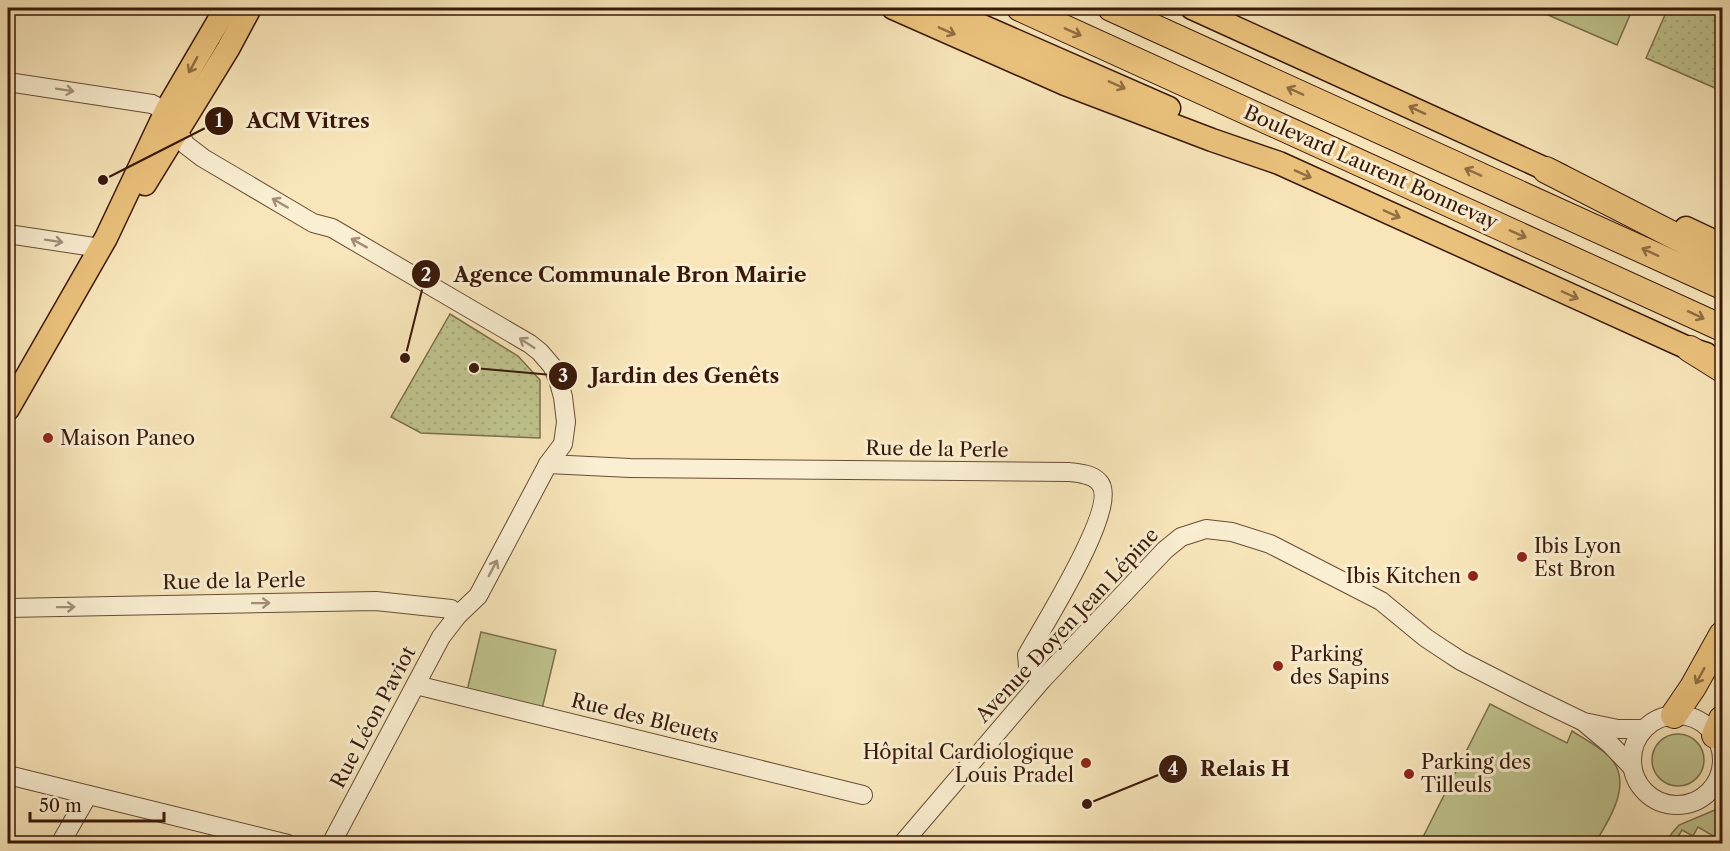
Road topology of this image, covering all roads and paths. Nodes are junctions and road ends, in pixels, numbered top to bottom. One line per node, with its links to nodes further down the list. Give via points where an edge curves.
1 (250, 8): 8 (main road)
2 (893, 8): 11 (main road, one-way to 11, via 1065,84)
3 (1020, 8): 18 (highway, Boulevard Laurent Bonnevay, one-way to 18)
4 (1111, 8): 17 (highway, Boulevard Laurent Bonnevay, one-way to 4)
5 (1192, 8): 12 (main road, one-way to 5)
6 (945, 9): 11 (main road, one-way to 11, via 1215,129)
7 (224, 11): 8 (street, via 223,41); 10 (main road, one-way to 10)
8 (228, 49): 10 (main road)
9 (8, 82): 10 (street, Rue Léon Paviot, one-way to 10, via 152,104 160,108)
10 (171, 124): 15 (main road, via 141,190 119,214); 23 (street, Rue Léon Paviot, one-way to 10, via 563,444 566,422 558,378 540,352 369,248 332,228 313,223 202,158 186,145)
11 (1279, 163): 19 (main road, one-way to 19)
12 (1546, 170): 14 (main road); 16 (highway)
13 (8, 234): 15 (street, one-way to 15)
14 (1722, 246)
15 (100, 248): 22 (main road)
16 (1722, 260)
17 (1722, 286)
18 (1722, 328)
19 (1690, 349): 20 (main road); 21 (highway)
20 (1722, 359)
21 (1722, 369)
22 (8, 409)
23 (548, 464): 25 (street, Rue Léon Paviot, one-way to 23, via 478,596); 27 (street, Rue de la Perle, via 1069,472 1091,476 1104,491 1100,514 1079,563 1027,655 1028,666)
24 (8, 608): 25 (street, Rue de la Perle, one-way to 25, via 376,601 451,609)
25 (458, 615): 28 (street, Rue Léon Paviot)
26 (1722, 635): 29 (highway, one-way to 29)
27 (1042, 680): 30 (street, Avenue Doyen Jean Lépine, via 1165,550 1193,532 1222,530 1270,544 1381,601 1461,661); 40 (street, Avenue Doyen Jean Lépine)
28 (416, 685): 36 (street, Rue des Bleuets); 39 (street, Rue Léon Paviot)
29 (1674, 715): 31 (street); 32 (street, via 1657,719)
30 (1584, 722): 32 (street, Avenue Doyen Jean Lépine, via 1618,729); 33 (street, Avenue Doyen Jean Lépine)
31 (1719, 727): 33 (street, via 1721,771 1717,783 1701,799 1676,806 1661,803 1639,784)
32 (1644, 729): 33 (street, via 1636,742)
33 (1632, 766)
34 (8, 775): 35 (street)
35 (88, 795): 37 (street); 38 (street)
36 (864, 795)
37 (60, 843)
38 (288, 843)
39 (331, 843)
40 (902, 843)

